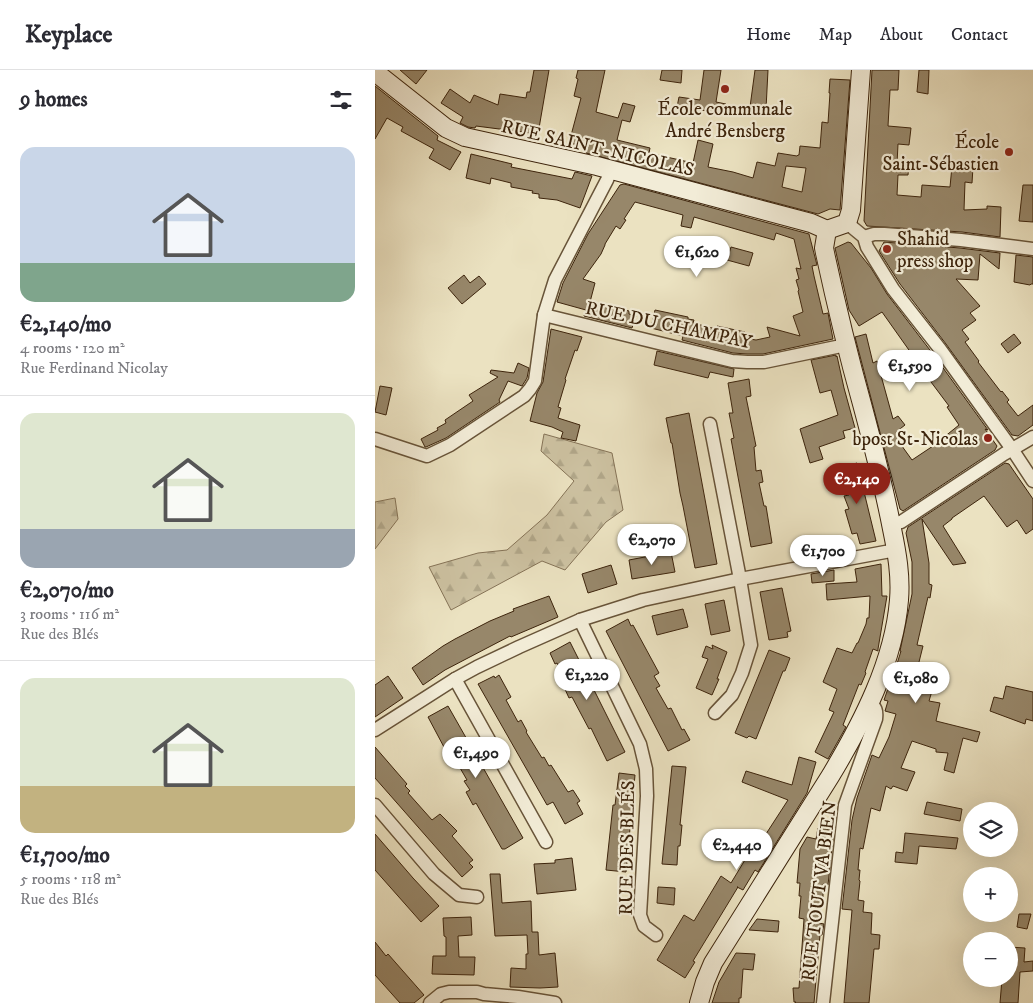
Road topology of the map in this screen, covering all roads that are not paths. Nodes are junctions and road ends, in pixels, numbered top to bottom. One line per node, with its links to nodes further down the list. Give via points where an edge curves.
1 (861, 70): 4 (street, via 851,210)
2 (375, 72): 3 (street, RUE SAINT-NICOLAS, via 436,120 462,136)
3 (611, 170): 5 (street, RUE SAINT-NICOLAS, via 799,219); 8 (street, via 555,280)
4 (847, 223): 5 (street); 6 (street)
5 (827, 230): 9 (street, via 825,253)
6 (864, 237): 7 (street, via 885,234); 13 (street, via 893,289)
7 (1033, 248)
8 (544, 315): 9 (street, RUE DU CHAMPAY, via 732,361 764,362); 12 (street, via 535,381 524,396 450,445 427,456)
9 (846, 345): 15 (street)
10 (710, 424): 17 (street)
11 (1033, 437): 13 (street)
12 (375, 439)
13 (1012, 449): 14 (street); 15 (street, via 901,522)
14 (1033, 481)
15 (891, 524): 16 (street)
16 (896, 550): 17 (street); 20 (street, via 900,583 896,622 878,684)
17 (740, 579): 18 (street, via 643,600); 21 (street, via 751,645 733,695)
18 (579, 620): 19 (street); 26 (street, RUE DES BLÉS, via 640,744 646,769 647,796 640,915 644,926)
19 (455, 679): 22 (street); 24 (street)
20 (869, 702): 29 (street, via 831,775 713,963); 30 (street, RUE TOUT VA BIEN, via 877,710 876,719 845,805)
21 (715, 713)
22 (375, 730)
23 (375, 805): 25 (street, via 434,874 459,896)
24 (546, 842)
25 (477, 897)
26 (657, 935)
27 (430, 1003): 28 (street, via 449,992 477,992)
28 (555, 1003)
29 (699, 1003)
30 (823, 1003)

